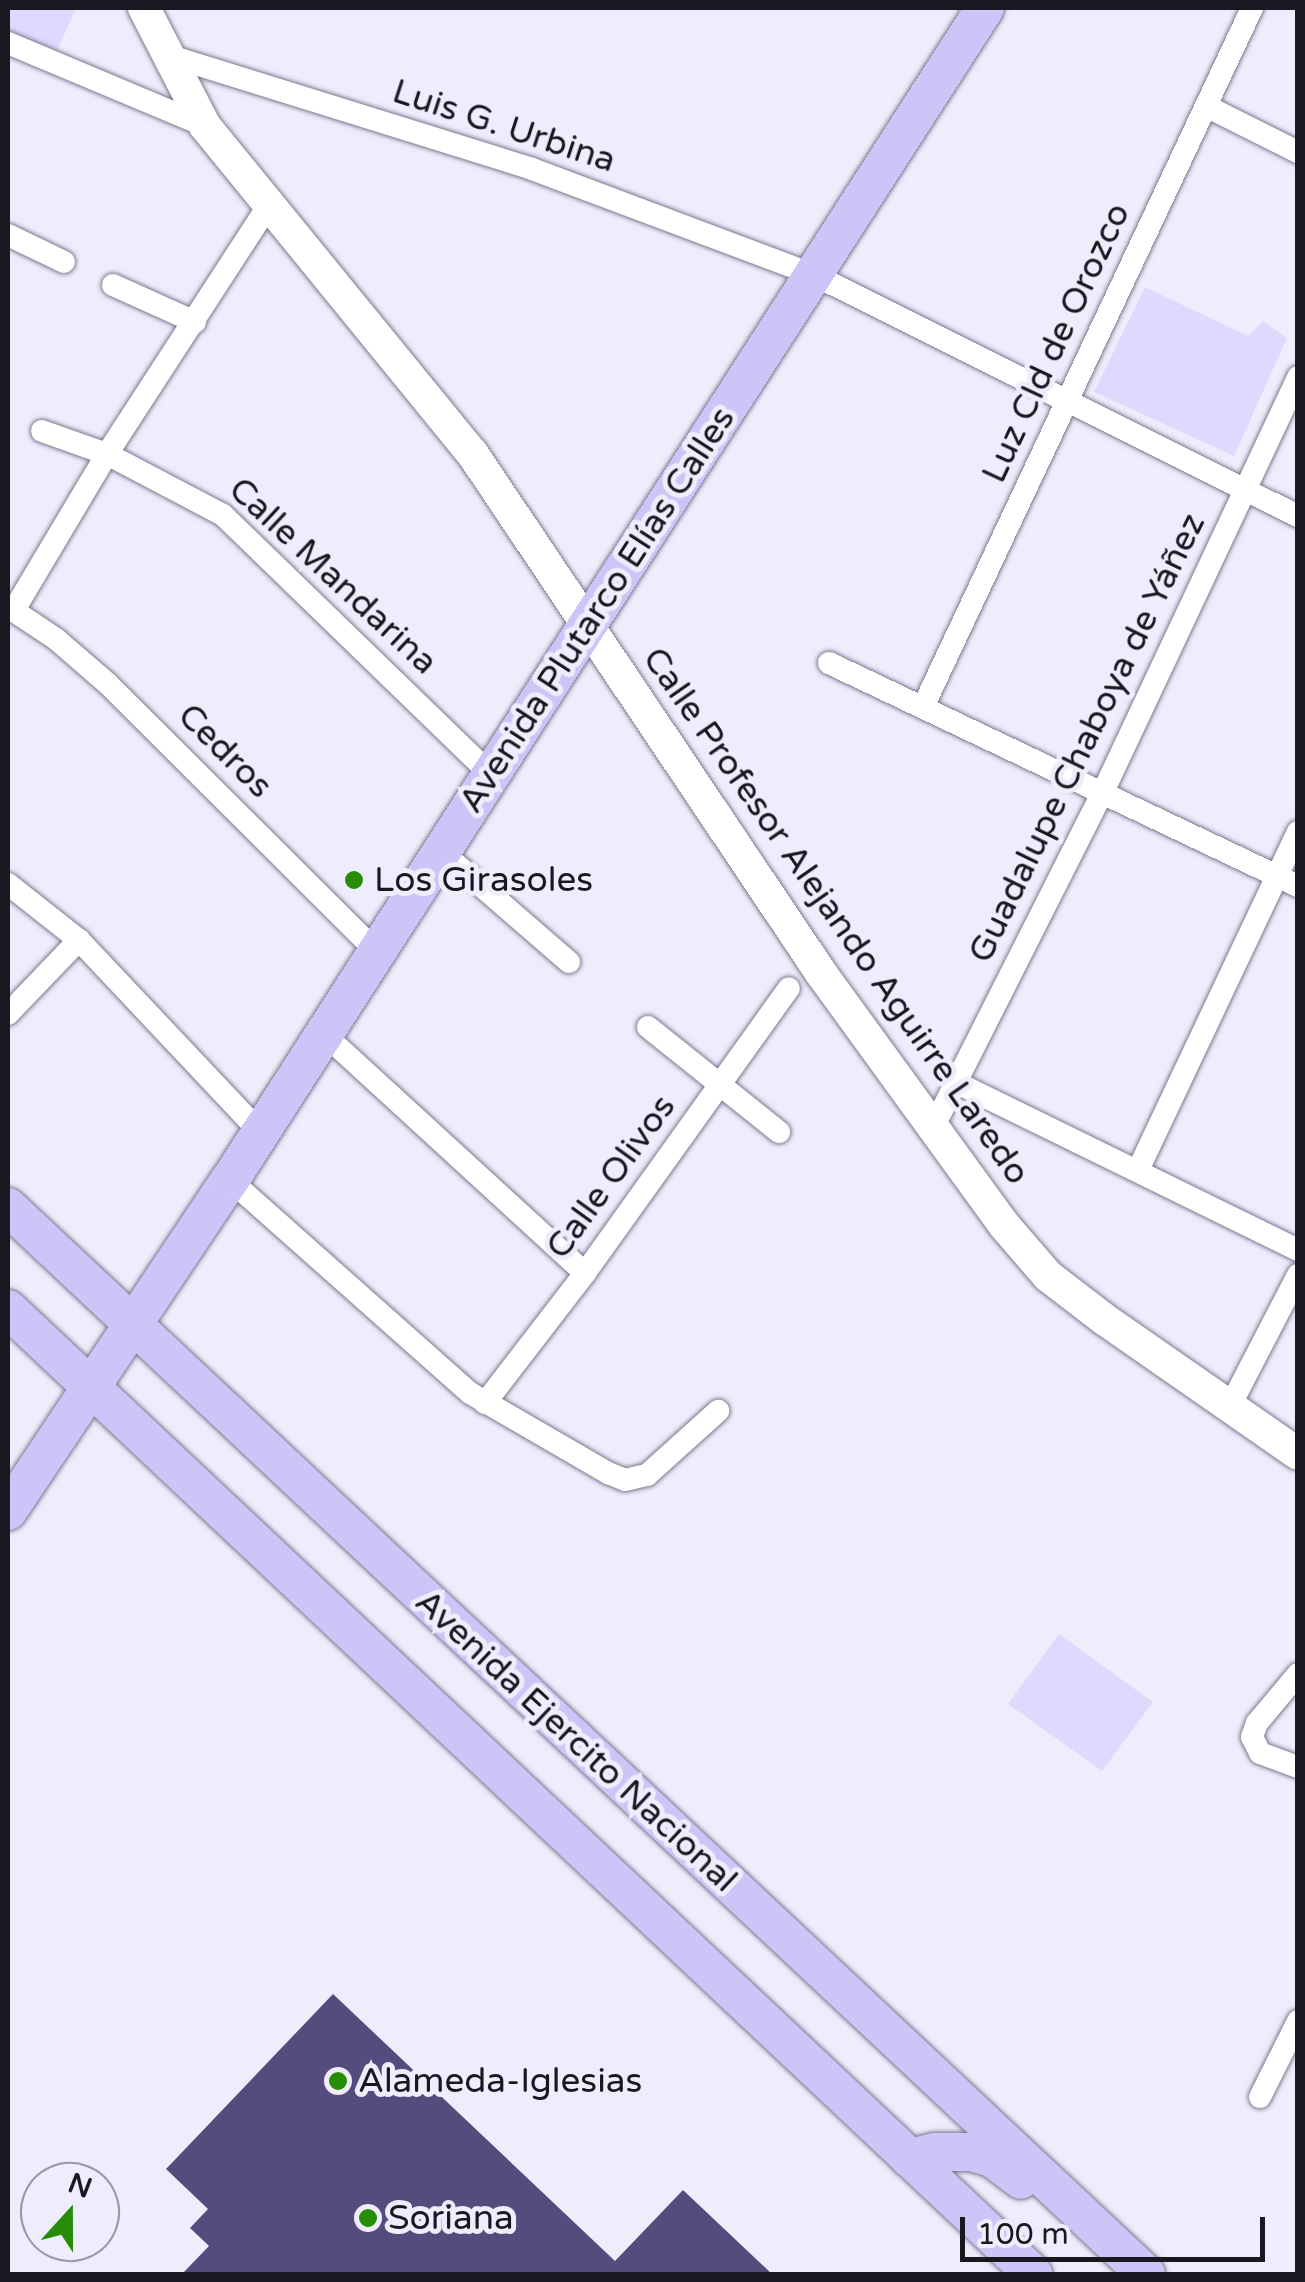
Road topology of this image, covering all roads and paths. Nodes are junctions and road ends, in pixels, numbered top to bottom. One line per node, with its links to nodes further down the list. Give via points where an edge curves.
1 (144, 8): 5 (street, Calle Profesor Alejando Aguirre Laredo)
2 (985, 8): 12 (main road, Avenida Plutarco Elías Calles)
3 (1252, 8): 6 (street, Luz CId de Orozco)
4 (8, 44): 7 (street)
5 (170, 56): 7 (street, Calle Profesor Alejando Aguirre Laredo); 12 (street, Luis G. Urbina, via 532,168)
6 (1206, 106): 8 (street); 16 (street, Luz CId de Orozco)
7 (205, 126): 9 (street, Calle Profesor Alejando Aguirre Laredo)
8 (1298, 152)
9 (268, 206): 14 (street); 22 (street, Calle Profesor Alejando Aguirre Laredo, via 472,452)
10 (8, 235): 11 (street)
11 (64, 262)
12 (812, 274): 16 (street, Luis G. Urbina); 22 (main road, Avenida Plutarco Elías Calles)
13 (113, 285): 14 (street)
14 (195, 322): 18 (street)
15 (1298, 376): 19 (street, Guadalupe Chaboya de Yáñez)
16 (1067, 402): 19 (street, Luis G. Urbina); 24 (street, Luz CId de Orozco)
17 (42, 431): 18 (street, Calle Mandarina)
18 (107, 454): 21 (street); 25 (street, Calle Mandarina, via 223,515)
19 (1244, 490): 20 (street, Luis G. Urbina); 26 (street, Guadalupe Chaboya de Yáñez)
20 (1298, 516)
21 (11, 609): 32 (street, Cedros, via 108,684)
22 (587, 629): 25 (main road, Avenida Plutarco Elías Calles); 40 (street, Calle Profesor Alejando Aguirre Laredo, via 821,973)
23 (830, 663): 24 (street)
24 (923, 707): 26 (street)
25 (492, 776): 28 (main road, Avenida Plutarco Elías Calles)
26 (1102, 794): 29 (street); 38 (street, Guadalupe Chaboya de Yáñez)
27 (1298, 832): 29 (street)
28 (442, 852): 32 (main road, Avenida Plutarco Elías Calles); 33 (street)
29 (1287, 881): 43 (street)
30 (8, 884): 31 (street)
31 (79, 940): 35 (street); 41 (street)
32 (377, 952): 37 (main road, Avenida Plutarco Elías Calles)
33 (569, 962)
34 (789, 988): 39 (street, Calle Olivos)
35 (8, 1014)
36 (648, 1028): 39 (street)
37 (324, 1034): 41 (main road, Avenida Plutarco Elías Calles); 47 (street)
38 (959, 1084): 40 (street, Guadalupe Chaboya de Yáñez); 43 (street)
39 (719, 1088): 42 (street); 47 (street, Calle Olivos)
40 (934, 1126): 53 (street, Calle Profesor Alejando Aguirre Laredo, via 1048,1276)
41 (260, 1132): 44 (main road, Avenida Plutarco Elías Calles)
42 (779, 1132)
43 (1138, 1170): 46 (street)
44 (230, 1180): 50 (main road, Avenida Plutarco Elías Calles); 52 (street)
45 (8, 1207): 50 (main road, Avenida Ejercito Nacional)
46 (1298, 1250)
47 (585, 1273): 52 (street, Calle Olivos)
48 (1298, 1275): 53 (street)
49 (8, 1310): 51 (main road)
50 (132, 1323): 51 (main road, Avenida Plutarco Elías Calles); 62 (main road, Avenida Ejercito Nacional)
51 (90, 1385): 56 (main road, Avenida Plutarco Elías Calles); 61 (main road)
52 (485, 1404): 54 (street, via 625,1480 646,1476)
53 (1228, 1408): 55 (street, Calle Profesor Alejando Aguirre Laredo)
54 (718, 1410)
55 (1298, 1454)
56 (8, 1511)
57 (1298, 1674): 58 (street, via 1252,1737 1260,1753)
58 (1298, 1768)
59 (1298, 2021): 60 (street)
60 (1260, 2097)
61 (909, 2158): 62 (main road, via 971,2152 992,2158 1035,2190); 63 (main road)
62 (1054, 2188): 64 (main road, Avenida Ejercito Nacional)
63 (1032, 2274)
64 (1146, 2274)

